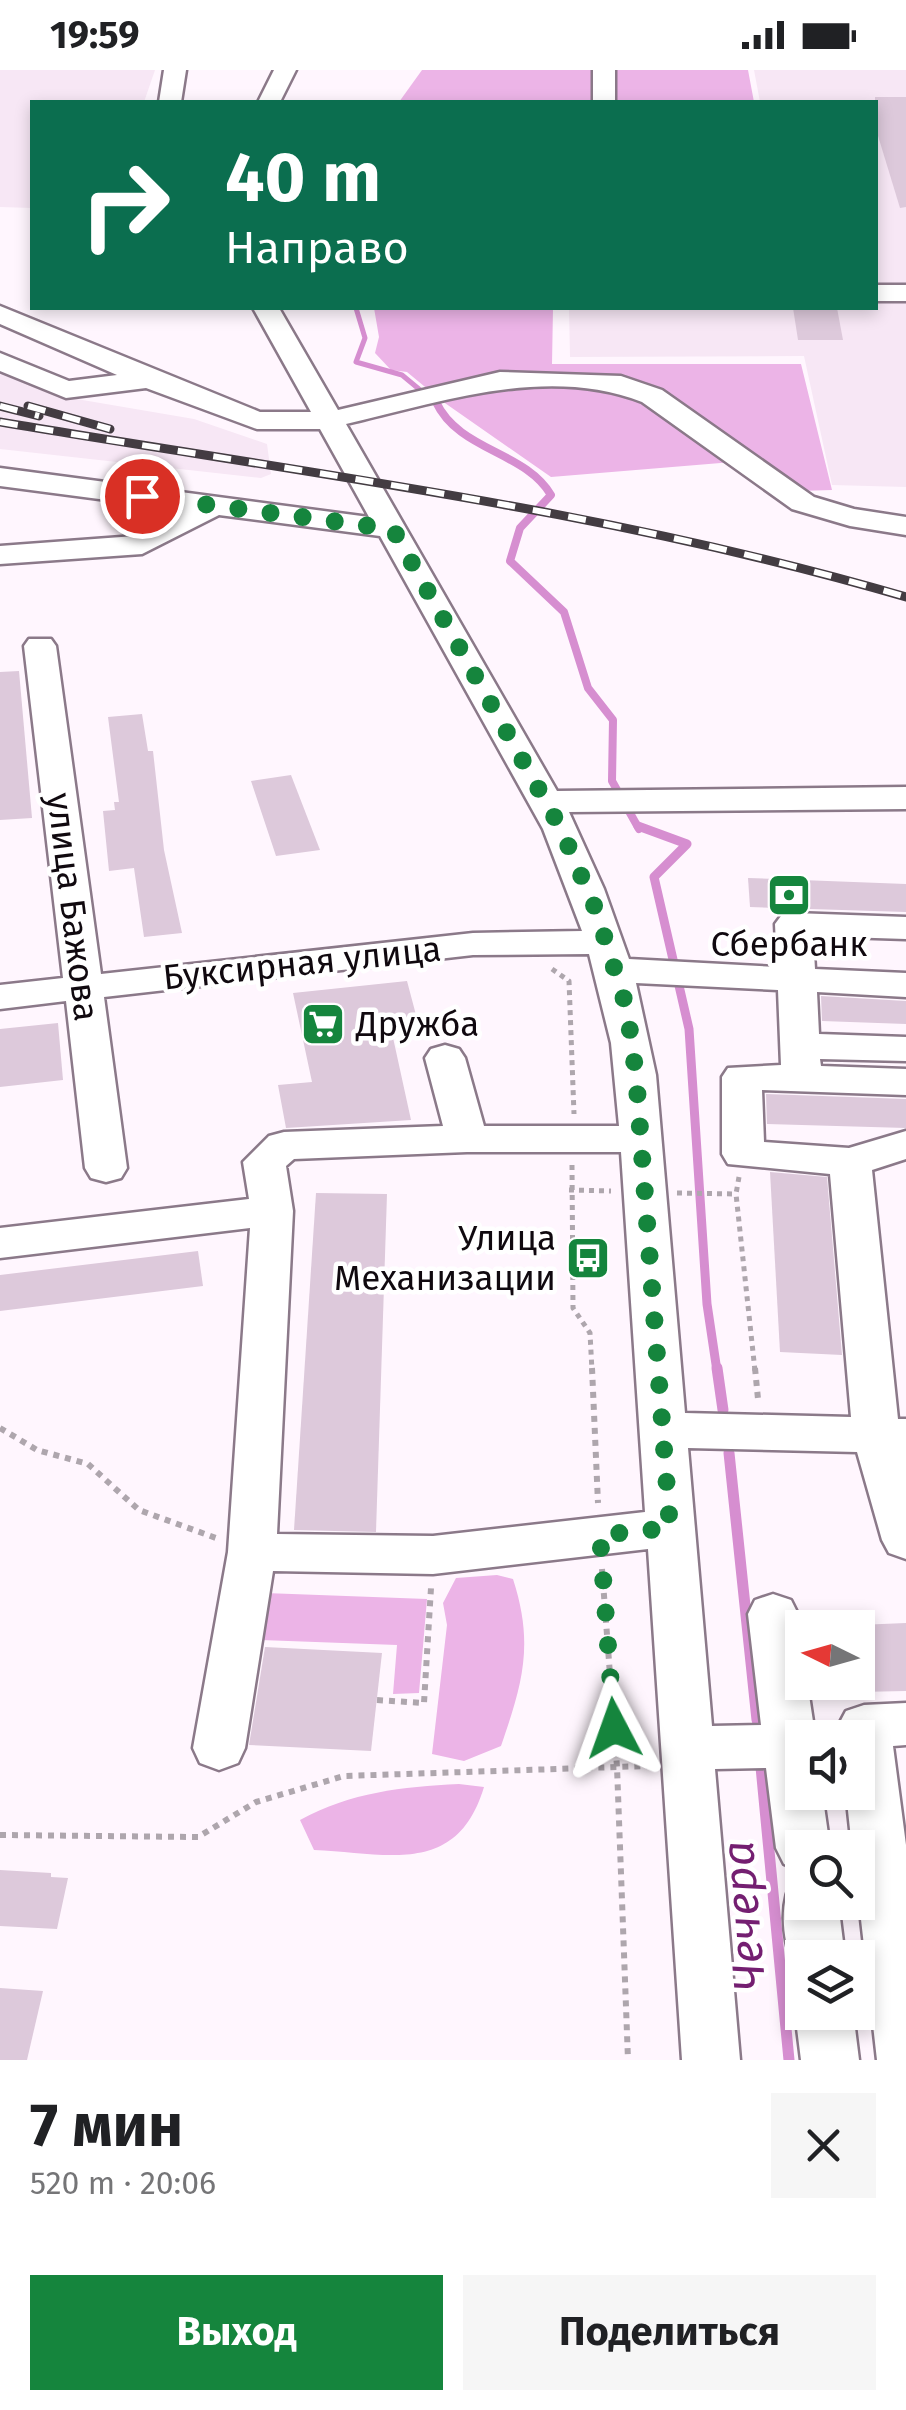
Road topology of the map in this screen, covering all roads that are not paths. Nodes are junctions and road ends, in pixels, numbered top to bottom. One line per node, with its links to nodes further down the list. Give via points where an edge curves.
1 (175, 70): 4 (street)
2 (285, 70): 5 (street)
3 (604, 70): 6 (street)
4 (170, 100)
5 (270, 100)
6 (604, 100)
7 (878, 293): 8 (street)
8 (906, 293)
9 (267, 310): 13 (street)
10 (10, 314): 12 (street)
11 (0, 361): 12 (street, via 66,390)
12 (148, 379): 13 (street, via 257,421)
13 (328, 420): 16 (street, via 500,380 622,384 652,396 803,503); 17 (street)
14 (0, 478): 15 (street)
15 (213, 506): 17 (street); 18 (street, via 142,545)
16 (906, 526)
17 (393, 529): 21 (street)
18 (0, 555)
19 (40, 646): 26 (street, улица Бажова)
20 (906, 798): 21 (street)
21 (546, 802): 23 (street, via 590,894)
22 (906, 928): 24 (street, via 794,924)
23 (610, 956): 24 (street, Буксирная улица, via 679,974); 26 (street, Буксирная улица, via 473,944); 33 (street, via 627,1009)
24 (797, 981): 25 (street, Буксирная улица); 30 (street)
25 (906, 984)
26 (84, 988): 27 (street, Буксирная улица); 36 (street, улица Бажова)
27 (0, 997)
28 (906, 1049): 30 (street)
29 (445, 1058): 32 (street)
30 (801, 1062): 31 (street); 35 (street, via 742,1077 739,1174)
31 (906, 1082)
32 (468, 1139): 33 (street); 37 (street, via 284,1146 264,1162)
33 (640, 1139): 39 (street)
34 (906, 1145): 35 (street)
35 (850, 1162): 40 (street)
36 (106, 1168)
37 (272, 1211): 38 (street); 43 (street)
38 (0, 1243)
39 (662, 1430): 40 (street); 41 (street)
40 (891, 1435): 42 (street)
41 (670, 1528): 43 (street, via 433,1555); 49 (street)
42 (906, 1540)
43 (252, 1552): 48 (street)
44 (772, 1614): 45 (street)
45 (791, 1720)
46 (877, 1738): 53 (street)
47 (785, 1747): 49 (street)
48 (219, 1748)
49 (689, 1757): 51 (street)
50 (826, 2030): 52 (street)
51 (710, 2060)
52 (830, 2060)
53 (906, 2060)

